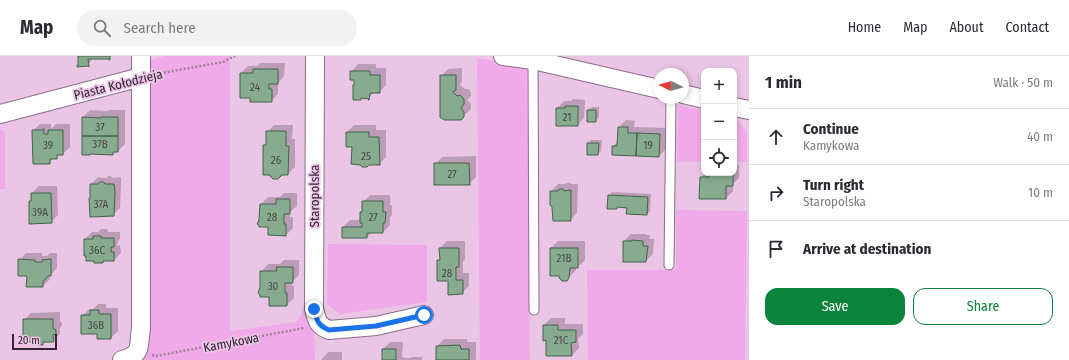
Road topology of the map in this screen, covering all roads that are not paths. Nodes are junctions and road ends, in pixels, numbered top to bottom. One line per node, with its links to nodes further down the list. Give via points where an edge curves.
1 (141, 56): 5 (street)
2 (315, 56): 15 (street, Staropolska, via 314,309 323,325 376,326)
3 (503, 56): 4 (street)
4 (528, 58): 6 (street); 14 (lane)
5 (141, 77): 12 (street, Piasta Kołodzieja); 16 (street, via 141,328 138,350 134,355)
6 (653, 87)
7 (689, 95): 8 (street)
8 (701, 98)
9 (672, 104): 13 (lane)
10 (737, 108): 11 (street)
11 (749, 110)
12 (0, 114)
13 (668, 265)
14 (534, 310)
15 (424, 315)
16 (122, 360)

